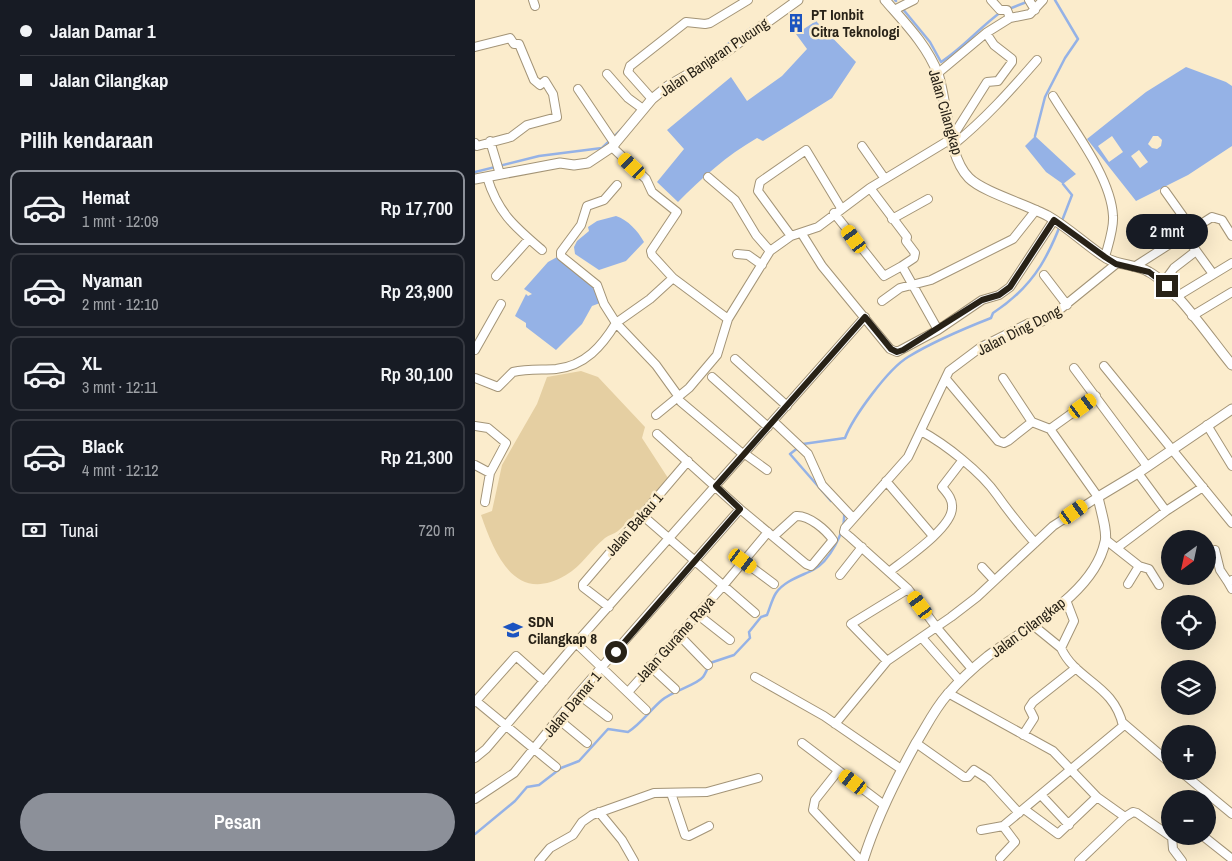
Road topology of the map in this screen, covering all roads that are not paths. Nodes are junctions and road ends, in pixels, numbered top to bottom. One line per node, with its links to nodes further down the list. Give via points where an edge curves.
1 (748, 0): 17 (street, via 705,24 686,22 630,66 628,72)
2 (885, 0): 8 (street, Jalan Cilangkap)
3 (914, 0): 8 (street)
4 (991, 0): 9 (street, via 999,10)
5 (1043, 0): 7 (street)
6 (790, 2): 17 (street, Jalan Banjaran Pucung, via 723,54)
7 (1032, 4): 9 (street, via 1030,14)
8 (894, 10): 14 (street, Jalan Cilangkap, via 921,44)
9 (1009, 13): 10 (street)
10 (986, 33): 14 (street); 21 (street, via 1012,62 998,81 987,82)
11 (475, 47): 19 (street, via 510,38 514,44 519,44 535,80 540,85 545,81 553,94 557,118 527,125 511,137)
12 (1037, 60): 21 (street, via 993,110)
13 (607, 74): 18 (street)
14 (937, 74): 21 (street, Jalan Cilangkap)
15 (578, 89): 20 (street)
16 (1053, 96): 47 (street, via 1096,166 1110,198 1113,217)
17 (649, 97): 18 (street, Jalan Banjaran Pucung)
18 (641, 108): 20 (street, Jalan Banjaran Pucung)
19 (490, 141): 22 (street, via 477,146); 24 (street)
20 (612, 142): 24 (street, Jalan Banjaran Pucung, via 588,163 560,163); 56 (street, via 646,179 653,194 676,210 651,251)
21 (952, 142): 28 (street); 34 (street, Jalan Cilangkap, via 969,178)
22 (475, 143)
23 (862, 146): 28 (street)
24 (500, 174): 25 (street, Jalan Banjaran Pucung)
25 (487, 177): 27 (street, Jalan Banjaran Pucung); 42 (street, via 505,216)
26 (708, 177): 44 (street, via 735,200)
27 (475, 179)
28 (885, 179): 30 (street)
29 (617, 185): 67 (street, via 604,200 587,206 581,225 561,252 561,256 597,285)
30 (870, 188): 33 (street); 35 (street)
31 (1165, 190): 37 (street)
32 (928, 200): 35 (street)
33 (838, 210): 38 (street); 40 (street, via 806,150 757,186); 51 (street, via 856,241 883,276)
34 (1036, 210): 36 (street, Jalan Cilangkap); 58 (street, via 1013,239 931,280)
35 (893, 219): 51 (street, via 916,255)
36 (1059, 222): 47 (street, Jalan Cilangkap); 68 (street, via 1010,287 999,295 982,300)
37 (1192, 229): 39 (street); 41 (street, via 1213,216)
38 (802, 234): 40 (street); 65 (street, via 822,266)
39 (1185, 234): 45 (street); 52 (street)
40 (791, 236): 44 (street)
41 (1232, 236)
42 (529, 239): 43 (street); 55 (street)
43 (542, 250)
44 (770, 251): 50 (street)
45 (1196, 251): 53 (street); 57 (street, via 1174,268)
46 (737, 254): 50 (street, via 748,255)
47 (1105, 257): 49 (street, Jalan Cilangkap)
48 (1232, 263): 53 (street)
49 (1116, 264): 52 (street, Jalan Cilangkap); 63 (street, Jalan Ding Dong)
50 (763, 265): 66 (street)
51 (902, 266): 58 (street)
52 (1134, 267): 57 (street, Jalan Cilangkap, via 1149,272)
53 (1213, 274): 60 (street)
54 (1044, 275): 63 (street)
55 (496, 276)
56 (673, 278): 66 (street); 67 (street)
57 (1163, 283): 60 (street, Jalan Cilangkap)
58 (913, 285): 61 (street, via 900,288); 68 (street)
59 (1232, 292): 64 (street)
60 (1176, 297): 64 (street, Jalan Cilangkap)
61 (882, 300)
62 (501, 304): 69 (street)
63 (1067, 305): 77 (street, Jalan Ding Dong, via 1041,322 1029,323 981,347 949,371)
64 (1192, 316): 71 (street, Jalan Cilangkap)
65 (865, 317): 68 (street, via 897,352); 80 (street)
66 (728, 318): 79 (street, via 717,356)
67 (616, 323): 75 (street, via 597,351 578,363 513,372 498,387); 79 (street, via 656,365)
68 (939, 330)
69 (475, 350)
70 (735, 359): 80 (street)
71 (1232, 365)
72 (1104, 366): 90 (street)
73 (1074, 368): 78 (street)
74 (712, 377): 84 (street)
75 (475, 378)
76 (1003, 378): 83 (street)
77 (946, 379): 83 (street, via 998,441 1004,443); 88 (street, Jalan Ding Dong)
78 (1095, 396): 87 (street); 95 (street)
79 (680, 399): 82 (street); 91 (street)
80 (787, 406): 84 (street)
81 (1232, 409): 85 (street)
82 (656, 415)
83 (1032, 422): 87 (street)
84 (771, 424): 91 (street); 108 (street, via 801,445 811,458 822,486)
85 (1207, 425): 90 (street); 96 (street)
86 (475, 426): 98 (street, via 488,428 506,443)
87 (1050, 429): 103 (street)
88 (921, 431): 93 (street, via 945,445); 100 (street, Jalan Ding Dong, via 908,457)
89 (657, 434): 92 (street)
90 (1172, 449): 95 (street); 102 (street)
91 (744, 454): 97 (street); 101 (street)
92 (688, 461): 101 (street); 107 (street, Jalan Bakau 1)
93 (962, 461): 111 (street, via 942,487 952,502 952,513); 114 (street, via 987,483)
94 (475, 465): 98 (street)
95 (1147, 466): 99 (street)
96 (1232, 466)
97 (767, 470)
98 (490, 473): 104 (street)
99 (1138, 473): 103 (street); 106 (street)
100 (887, 481): 108 (street, Jalan Ding Dong); 111 (street)
101 (716, 486): 105 (street); 112 (street)
102 (1203, 487): 106 (street); 109 (street)
103 (1098, 497): 113 (street); 114 (street, via 1053,526)
104 (485, 502)
105 (740, 509): 110 (street); 119 (street, Jalan Damar 1)
106 (1166, 511): 116 (street)
107 (642, 515): 112 (street); 132 (street, Jalan Bakau 1, via 583,584)
108 (853, 518): 115 (street, via 844,532)
109 (1232, 523)
110 (771, 534): 110 (street, Jalan Gurame Raya, via 811,566 833,540 801,515); 118 (street, Jalan Gurame Raya)
111 (933, 536): 122 (street)
112 (669, 537): 119 (street); 132 (street)
113 (1106, 540): 116 (street); 131 (street, Jalan Cilangkap, via 1095,564)
114 (1035, 543): 124 (street)
115 (862, 547): 122 (street); 123 (street)
116 (1118, 547): 120 (street)
117 (1216, 554): 125 (street, via 1220,570)
118 (743, 561): 126 (street); 129 (street, Jalan Gurame Raya)
119 (694, 562): 129 (street); 145 (street, Jalan Damar 1)
120 (1139, 566): 127 (street); 128 (street, via 1149,569)
121 (982, 567): 124 (street)
122 (889, 572): 130 (street)
123 (840, 575)
124 (994, 580): 136 (street)
125 (1231, 583)
126 (775, 584)
127 (1128, 584)
128 (1159, 585)
129 (722, 587): 133 (street); 134 (street, Jalan Gurame Raya)
130 (908, 588): 136 (street); 142 (street, via 851,624)
131 (1065, 600): 135 (street, Jalan Cilangkap); 141 (street, via 1074,621)
132 (609, 606): 140 (street)
133 (755, 613)
134 (697, 614): 137 (street, Jalan Gurame Raya); 139 (street)
135 (1034, 626): 141 (street); 147 (street, Jalan Cilangkap)
136 (937, 628): 142 (street); 147 (street)
137 (678, 634): 143 (street); 144 (street, Jalan Gurame Raya)
138 (923, 639): 150 (street)
139 (729, 640)
140 (576, 643): 145 (street); 149 (street)
141 (1061, 648): 146 (street)
142 (887, 661): 160 (street)
143 (708, 665)
144 (650, 666): 151 (street); 152 (street, Jalan Gurame Raya)
145 (603, 668): 152 (street); 154 (street, Jalan Damar 1)
146 (1076, 668): 159 (street, via 1109,695); 162 (street, via 1033,702 1029,708 1034,718)
147 (972, 669): 150 (street, Jalan Cilangkap)
148 (755, 677): 160 (street)
149 (544, 681): 155 (street, via 516,656); 161 (street)
150 (960, 681): 153 (street, Jalan Cilangkap)
151 (675, 689)
152 (629, 691): 156 (street)
153 (948, 693): 162 (street); 165 (street, Jalan Cilangkap)
154 (578, 694): 157 (street); 158 (street, Jalan Damar 1)
155 (475, 702): 161 (street)
156 (646, 710)
157 (608, 717)
158 (558, 719): 163 (street); 166 (street, Jalan Damar 1)
159 (1123, 722): 167 (street); 171 (street, via 1122,729)
160 (835, 724): 170 (street)
161 (505, 726): 166 (street); 168 (street)
162 (1023, 735): 171 (street, via 1053,750)
163 (587, 743)
164 (801, 743): 172 (street)
165 (916, 744): 170 (street, Jalan Cilangkap); 180 (street, via 964,777 974,770)
166 (535, 749): 169 (street); 178 (street, Jalan Damar 1, via 514,773)
167 (1161, 755)
168 (475, 758)
169 (556, 767)
170 (901, 770): 179 (street, Jalan Cilangkap)
171 (1071, 770): 176 (street); 177 (street)
172 (838, 771): 179 (street); 195 (street, via 815,800 813,810)
173 (758, 778): 175 (street, via 707,792)
174 (1191, 780): 182 (street)
175 (671, 792): 181 (street, via 654,793); 185 (street, via 685,835)
176 (1041, 795): 180 (street); 184 (street)
177 (1097, 797): 183 (street); 184 (street)
178 (475, 799)
179 (884, 805): 195 (street, Jalan Cilangkap)
180 (1021, 811): 184 (street, via 1054,833 1061,833); 186 (street)
181 (599, 812): 193 (street, via 586,819 573,835 550,848); 194 (street)
182 (1232, 814)
183 (1125, 816): 187 (street, via 1137,813); 196 (street)
184 (1069, 825)
185 (709, 826)
186 (1003, 826): 188 (street); 191 (street, via 1015,842)
187 (1161, 829)
188 (981, 830)
189 (1173, 845): 197 (street)
190 (1214, 845): 192 (street)
191 (1000, 858)
192 (1232, 859)
193 (539, 861)
194 (634, 861)
195 (862, 861)
196 (1079, 861)
197 (1182, 861)

